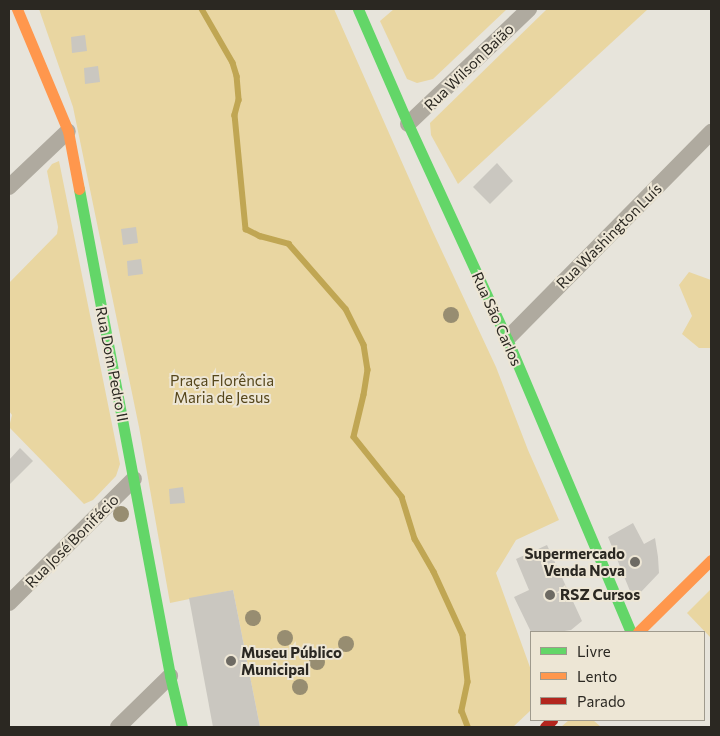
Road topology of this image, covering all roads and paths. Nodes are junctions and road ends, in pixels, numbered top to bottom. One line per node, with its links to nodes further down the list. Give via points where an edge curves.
1 (17, 9): 5 (street, Rua Dom Pedro II)
2 (358, 9): 4 (street, Rua São Carlos)
3 (529, 9): 4 (street, Rua Wilson Baião)
4 (408, 124): 8 (street, Rua São Carlos)
5 (68, 131): 7 (street); 9 (street, Rua Dom Pedro II)
6 (711, 132): 8 (street, Rua Washington Luís)
7 (9, 187)
8 (507, 340): 12 (street, Rua São Carlos)
9 (134, 479): 11 (street, Rua José Bonifácio); 14 (street, Rua Dom Pedro II)
10 (711, 560): 13 (street)
11 (9, 603)
12 (631, 631)
13 (639, 631)
14 (170, 676): 15 (street); 16 (street, Rua Dom Pedro II)
15 (118, 727)
16 (182, 727)

